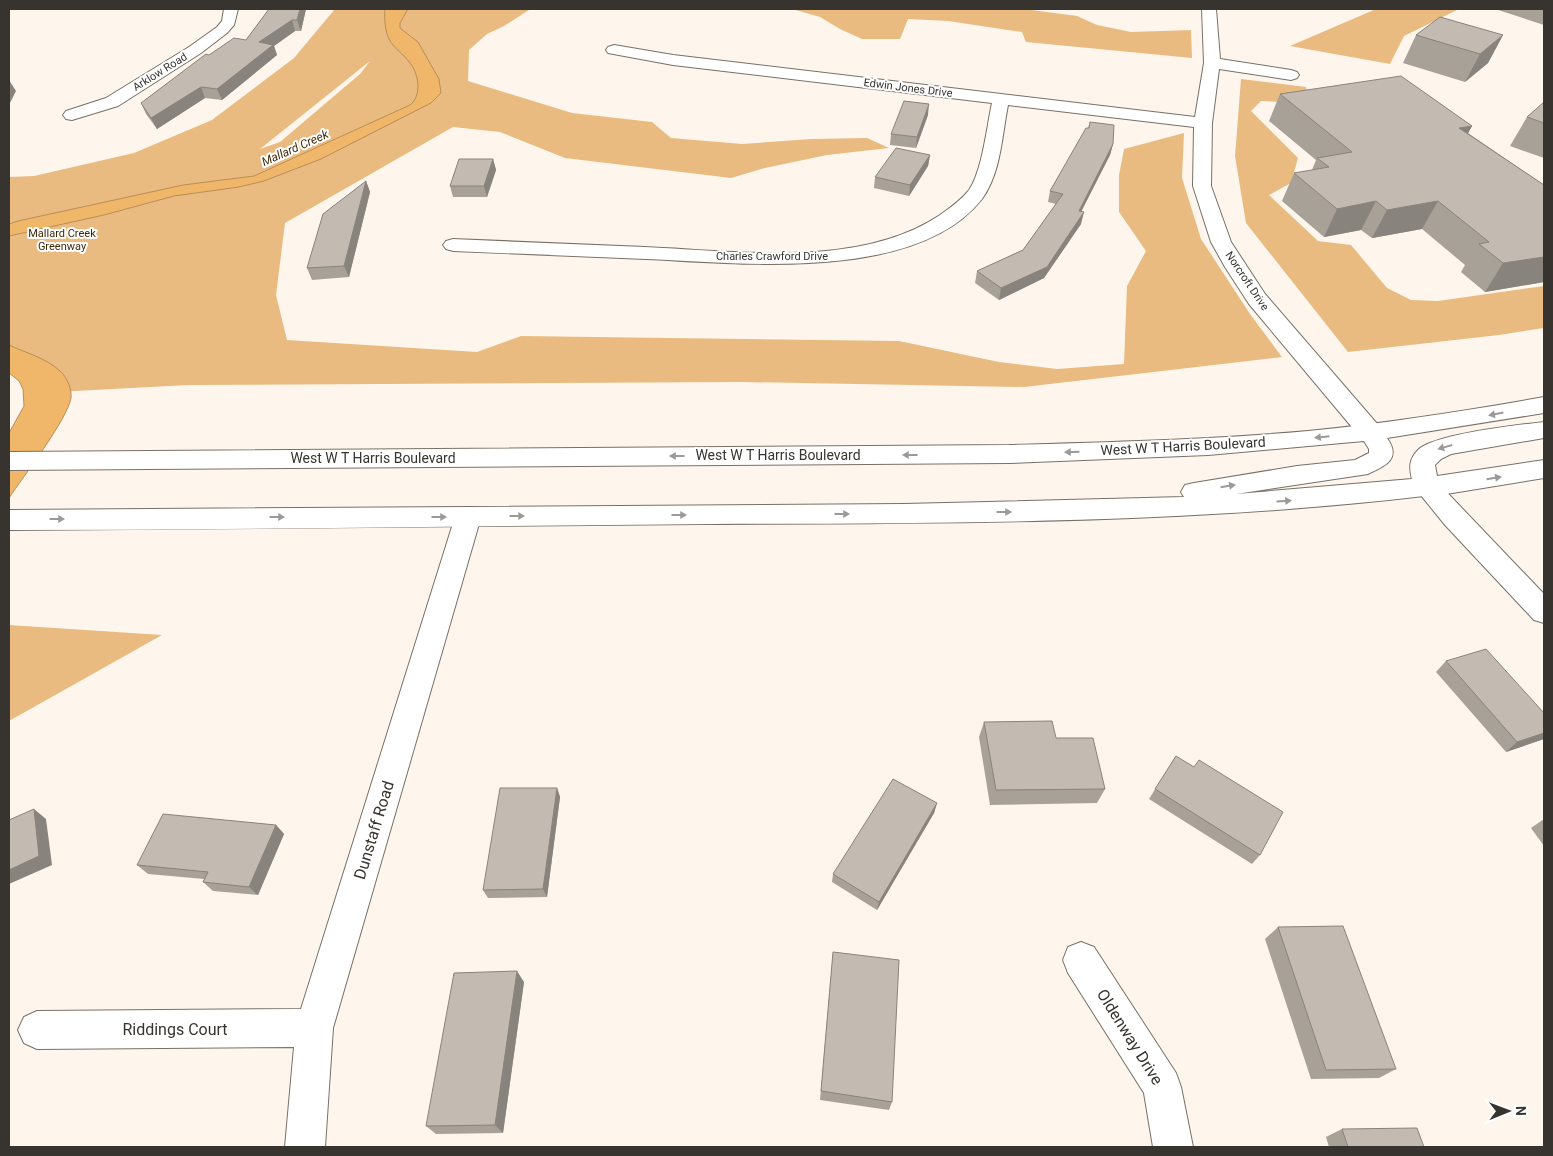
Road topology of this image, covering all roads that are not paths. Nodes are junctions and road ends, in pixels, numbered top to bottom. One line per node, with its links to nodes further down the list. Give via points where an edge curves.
1 (231, 9): 7 (street, Arklow Road, via 222,30 195,50 112,102)
2 (1209, 9): 4 (street, Norcroft Drive)
3 (614, 50): 6 (street, Edwin Jones Drive, via 673,60)
4 (1212, 63): 5 (street); 8 (street, Norcroft Drive)
5 (1291, 75)
6 (1001, 98): 8 (street, Edwin Jones Drive); 9 (street, Charles Crawford Drive, via 985,171 968,204 928,231 883,247 829,256 772,258)
7 (72, 115)
8 (1203, 123): 12 (street, Norcroft Drive, via 1202,186 1221,242 1257,299)
9 (454, 245)
10 (1544, 405): 12 (street, West W T Harris Boulevard, one-way to 12)
11 (1544, 430): 15 (street, one-way to 15, via 1434,451 1422,463 1421,472)
12 (1370, 432): 13 (street, West W T Harris Boulevard, one-way to 13, via 1274,442 1009,454); 16 (street, Norcroft Drive, one-way to 12, via 1236,484 1359,468 1378,459 1381,454 1381,448)
13 (9, 461)
14 (1544, 469): 15 (street, one-way to 14)
15 (1428, 488): 16 (street, one-way to 15, via 1299,500); 19 (street)
16 (1094, 510): 17 (street, one-way to 16)
17 (468, 517): 18 (street, one-way to 17); 21 (street, Dunstaff Road)
18 (9, 520)
19 (1544, 612)
20 (1081, 960): 24 (street, Oldenway Drive, via 1162,1087)
21 (314, 1028): 22 (street, Riddings Court); 23 (street, Dunstaff Road)
22 (37, 1030)
23 (305, 1147)
24 (1173, 1147)

